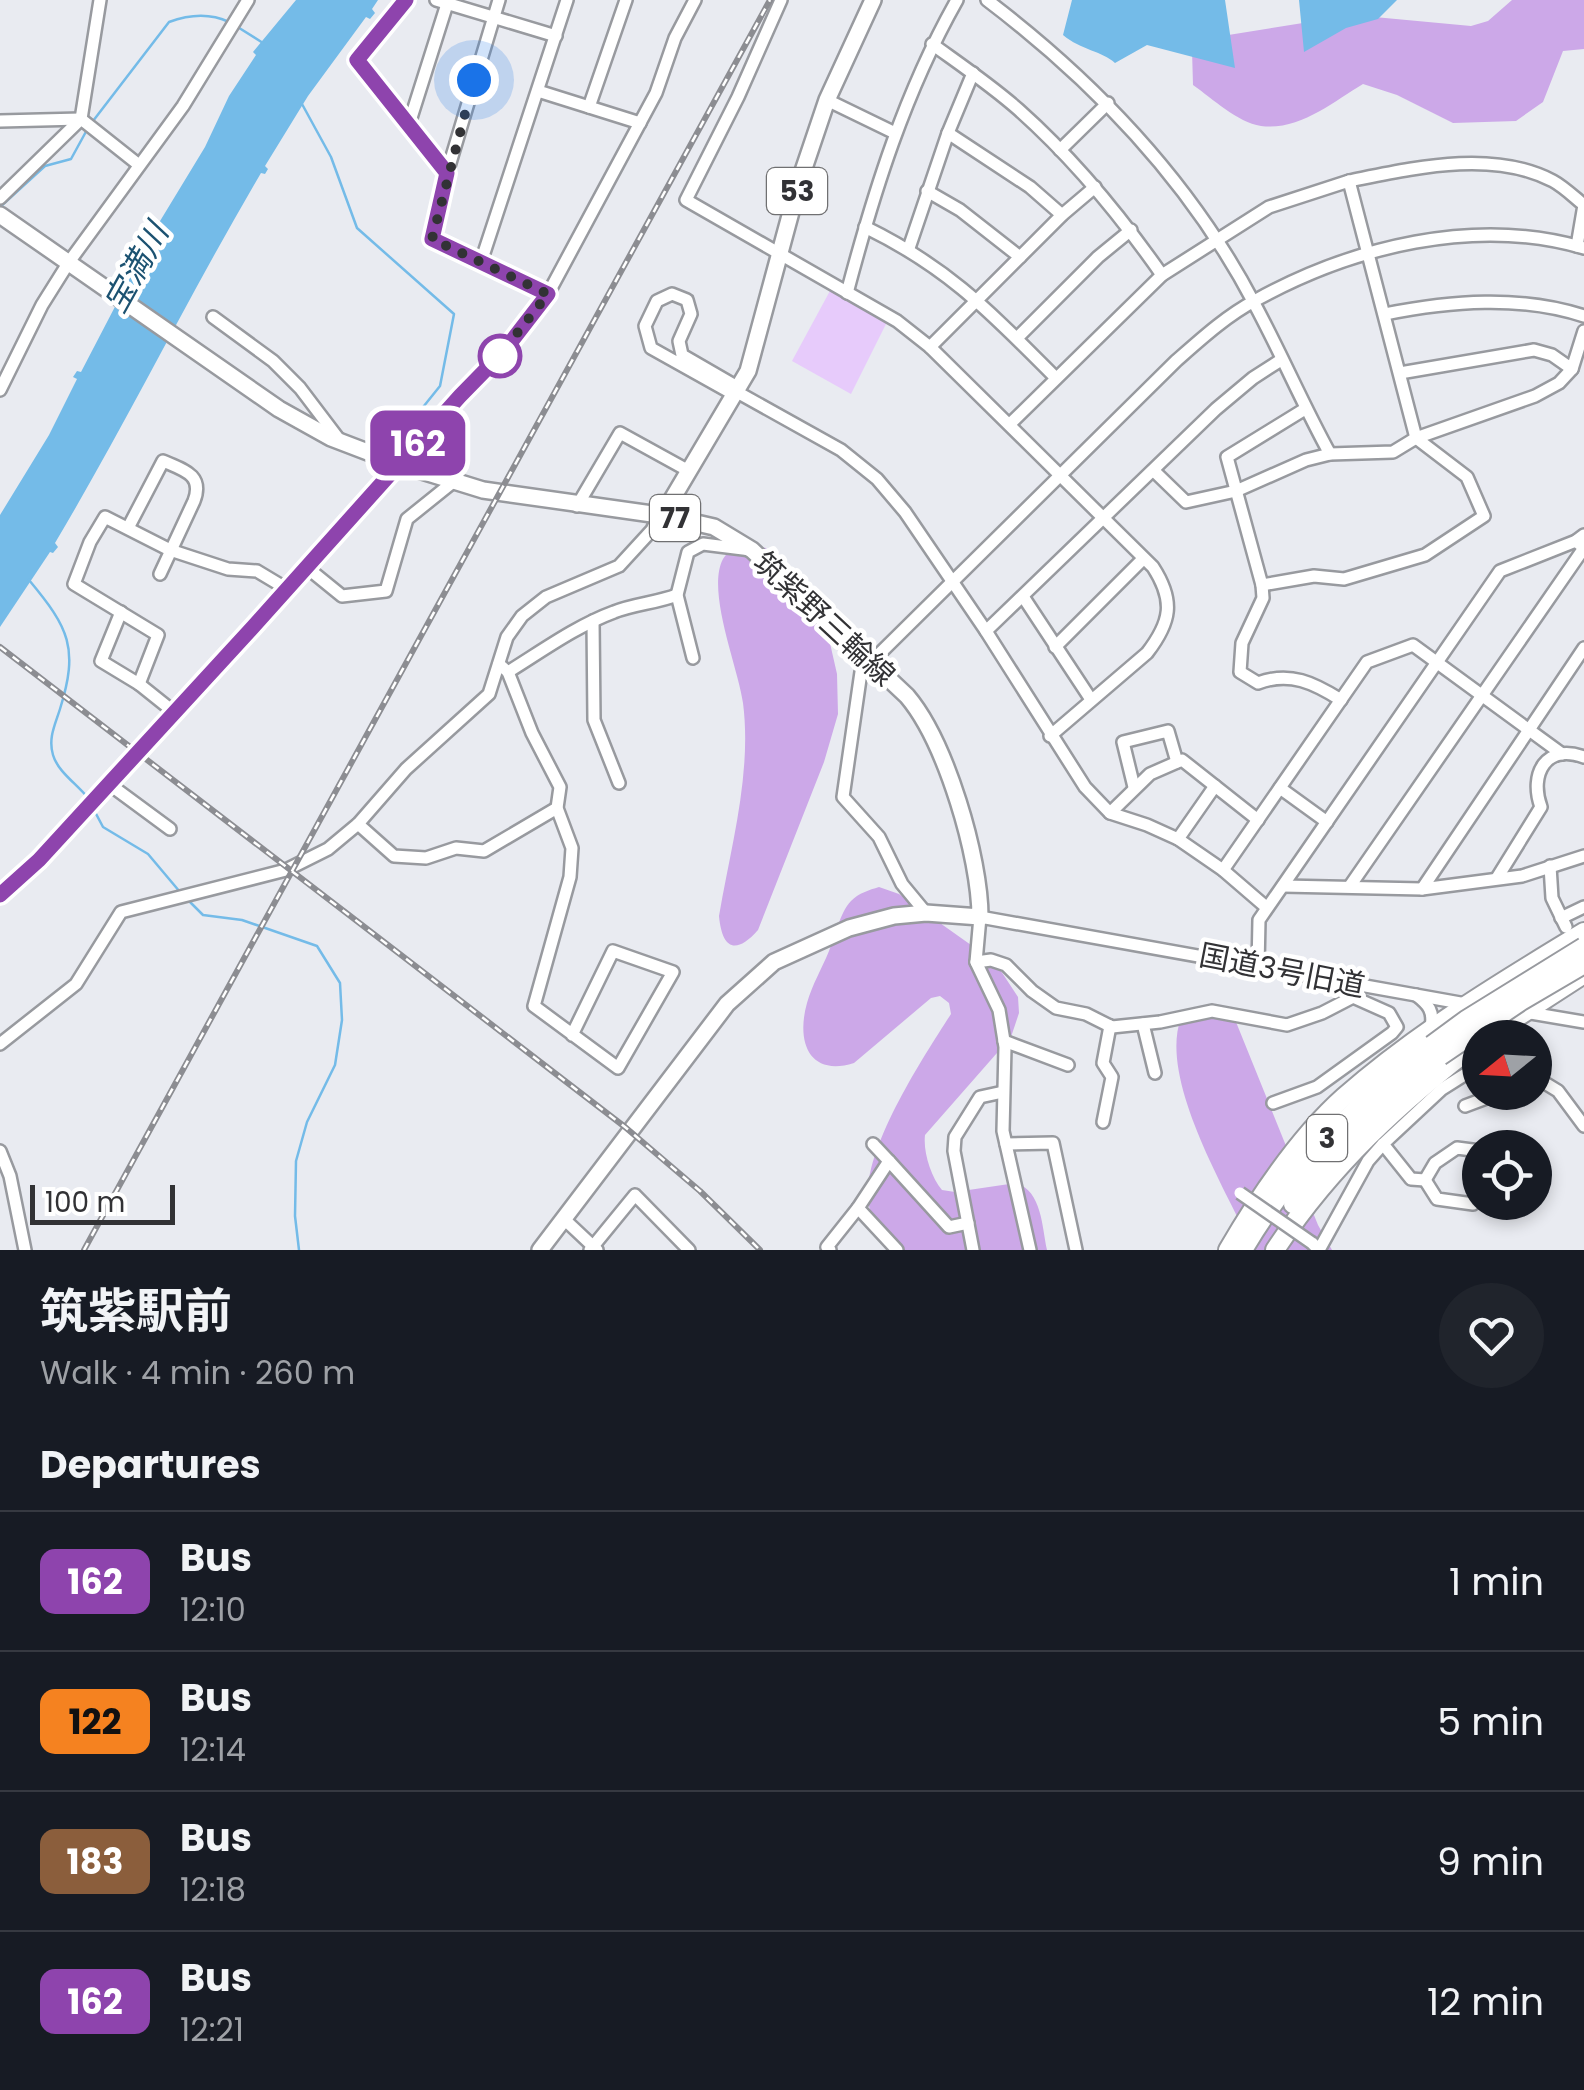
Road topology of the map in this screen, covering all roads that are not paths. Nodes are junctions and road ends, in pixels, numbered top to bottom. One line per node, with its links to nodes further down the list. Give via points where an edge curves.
1 (100, 0): 23 (street)
2 (248, 0): 30 (street)
3 (406, 0): 26 (street, via 357,60)
4 (499, 0): 15 (street)
5 (567, 0): 16 (street)
6 (626, 0): 22 (street)
7 (694, 0): 25 (street)
8 (781, 0): 44 (street, via 686,200)
9 (873, 0): 20 (main road, 53)
10 (957, 0): 17 (street)
11 (987, 0): 14 (street)
12 (1011, 0): 14 (street)
13 (442, 2): 15 (street); 26 (street)
14 (1004, 13): 21 (street)
15 (491, 18): 16 (street); 31 (street)
16 (556, 36): 19 (street)
17 (932, 44): 18 (street); 27 (street)
18 (973, 74): 28 (street); 29 (street)
19 (538, 91): 22 (street); 47 (street)
20 (827, 100): 27 (street); 44 (main road, 53)
21 (1108, 104): 29 (street); 40 (street)
22 (589, 107): 25 (street)
23 (81, 119): 24 (street); 30 (street); 35 (street)
24 (0, 121)
25 (640, 122): 50 (street)
26 (409, 124): 31 (street)
27 (895, 133): 38 (street)
28 (948, 133): 34 (street); 36 (street)
29 (1060, 150): 33 (street)
30 (139, 165): 46 (street)
31 (447, 173): 47 (street, via 432,239)
32 (1350, 181): 40 (street, via 1270,207); 41 (street, via 1450,165 1512,166 1557,182 1584,206); 43 (street)
33 (1095, 187): 36 (street); 39 (street)
34 (927, 192): 42 (street); 45 (street)
35 (0, 198)
36 (1062, 215): 45 (street)
37 (0, 216): 46 (main road, 筑紫野三輪線 / 77)
38 (865, 227): 42 (street); 49 (street)
39 (1130, 230): 48 (street); 57 (street)
40 (1214, 239): 48 (street); 52 (street)
41 (1580, 247): 43 (street, via 1490,236)
42 (909, 248): 51 (street)
43 (1370, 252): 52 (street); 53 (street)
44 (780, 255): 49 (street); 64 (main road, 53)
45 (1020, 257): 51 (street)
46 (69, 262): 63 (street); 68 (main road, 筑紫野三輪線 / 77, via 279,409)
47 (481, 262): 50 (street)
48 (1162, 274): 62 (street)
49 (847, 293): 58 (street)
50 (548, 294): 70 (street)
51 (978, 299): 57 (street); 58 (street)
52 (1253, 301): 59 (street); 73 (street, via 1176,361)
53 (1385, 314): 54 (street, via 1456,302); 61 (street)
54 (1584, 316)
55 (213, 317): 68 (street, via 273,361)
56 (1584, 331): 60 (street)
57 (1016, 338): 62 (street)
58 (930, 347): 66 (street)
59 (1281, 360): 65 (street); 72 (street, via 1216,409)
60 (1572, 369): 61 (street, via 1534,350); 67 (street, via 1535,396)
61 (1400, 373): 67 (street)
62 (1055, 377): 66 (street)
63 (0, 390)
64 (737, 392): 64 (street, via 651,348 646,326 657,300 672,294 687,300 691,314 679,341 682,355); 71 (main road, 53); 86 (street, via 841,450 877,479)
65 (1305, 408): 69 (street); 75 (street, via 1227,457)
66 (1010, 424): 73 (street)
67 (1416, 438): 69 (street, via 1392,452); 87 (street, via 1467,477 1484,516 1425,555 1344,579 1314,576)
68 (342, 443): 70 (main road, 筑紫野三輪線 / 77)
69 (1330, 454): 75 (street)
70 (399, 464): 74 (main road, 筑紫野三輪線 / 77); 88 (street)
71 (689, 470): 76 (street, via 620,433); 77 (main road, 53)
72 (1154, 472): 75 (street, via 1186,502); 78 (street)
73 (1060, 477): 78 (street); 86 (street)
74 (453, 482): 76 (main road, 筑紫野三輪線 / 77); 84 (street, via 408,519 386,591 342,596)
75 (1236, 491): 87 (street)
76 (577, 506): 77 (main road, 筑紫野三輪線 / 77)
77 (663, 516): 82 (main road, 筑紫野三輪線 / 77, via 714,527); 99 (street, via 619,566 546,596 522,616 507,637)
78 (1104, 518): 83 (street); 90 (street)
79 (128, 528): 81 (street); 81 (street, via 164,461 192,474 198,491); 91 (street, via 105,517 74,584)
80 (1580, 538): 97 (street, via 1500,571); 101 (street, via 1584,548)
81 (170, 550): 85 (street); 88 (street, via 257,571)
82 (752, 550): 89 (street, via 703,544 688,552); 98 (main road, 筑紫野三輪線 / 77)
83 (1143, 559): 94 (street); 102 (street, via 1162,580 1167,620 1147,653)
84 (310, 570)
85 (160, 574)
86 (952, 582): 93 (street); 98 (street)
87 (1262, 585): 103 (street, via 1264,598 1242,644 1240,672 1258,684 1312,681)
88 (288, 589): 104 (street)
89 (677, 595): 92 (street); 96 (street)
90 (1024, 598): 93 (street); 94 (street)
91 (121, 612): 100 (street, via 158,636); 100 (street, via 101,661)
92 (593, 620): 99 (street); 111 (street, via 594,720)
93 (986, 632): 106 (street)
94 (1055, 647): 102 (street)
95 (1584, 648): 105 (street)
96 (694, 658)
97 (1437, 662): 101 (street); 103 (street, via 1413,645 1384,655 1367,662); 118 (street)
98 (871, 663): 132 (street, via 861,672 843,797 879,837 902,884); 133 (main road, 筑紫野三輪線 / 77, via 925,716 936,741 980,884)
99 (504, 668): 115 (street, via 560,786); 119 (street, via 489,694 406,769)
100 (139, 684): 104 (street)
101 (1483, 695): 105 (street); 127 (street)
102 (1090, 698): 106 (street)
103 (1341, 700): 114 (street)
104 (174, 712): 110 (street)
105 (1528, 728): 107 (street); 128 (street)
106 (1050, 736): 116 (street)
107 (1562, 754): 108 (street); 125 (street, via 1537,772 1534,788 1542,807)
108 (1583, 754)
109 (1176, 762): 112 (street); 113 (street); 113 (street, via 1168,731 1123,742)
110 (109, 784): 120 (street); 129 (street)
111 (619, 784)
112 (1215, 786): 117 (street); 121 (street)
113 (1134, 787): 116 (street)
114 (1280, 788): 117 (street); 118 (street)
115 (556, 808): 119 (street, via 484,851 456,848 426,858 394,856); 148 (street, via 572,848 570,877 534,1006)
116 (1110, 814): 121 (street)
117 (1258, 820): 124 (street)
118 (1327, 822): 126 (street)
119 (358, 824): 151 (street, via 306,863 121,912 76,984)
120 (170, 829)
121 (1178, 839): 124 (street)
122 (1584, 856): 123 (street)
123 (1550, 866): 125 (street); 134 (street, via 1552,898)
124 (1223, 870): 131 (street)
125 (1497, 878): 128 (street)
126 (1282, 886): 127 (street); 131 (street)
127 (1350, 886): 128 (street)
128 (1422, 889)
129 (0, 895)
130 (1584, 907): 134 (street)
131 (1266, 908): 138 (street, via 1259,920)
132 (926, 913): 133 (main road); 171 (main road, via 848,928 774,962 727,1004)
133 (980, 917): 136 (street); 138 (street, 国道3号旧道)
134 (1570, 926): 142 (highway)
135 (1584, 947): 150 (highway, 3, bridge)
136 (976, 962): 147 (street, via 1006,965 1056,1008); 149 (street, via 999,1010)
137 (1584, 964): 150 (highway, 3, bridge)
138 (1258, 967): 140 (street, 国道3号旧道)
139 (1584, 974): 143 (highway)
140 (1353, 991): 141 (street, 国道3号旧道); 146 (street, via 1322,1014 1286,1026 1212,1010); 158 (street, via 1389,1013 1397,1027 1392,1034 1317,1087)
141 (1414, 994): 142 (street, 国道3号旧道); 150 (street, via 1434,1016)
142 (1468, 1004): 143 (street, 国道3号旧道); 150 (highway)
143 (1526, 1012): 144 (highway); 145 (street, 国道3号旧道)
144 (1513, 1020)
145 (1584, 1022)
146 (1143, 1024): 147 (street); 154 (street)
147 (1110, 1026): 159 (street, via 1104,1063 1112,1077)
148 (572, 1035): 148 (street, via 618,1068 673,972 613,950)
149 (1004, 1041): 153 (street); 157 (street)
150 (1434, 1043): 182 (highway, via 1332,1110); 183 (highway, 3, via 1358,1105 1303,1164); 184 (highway, 3, via 1313,1175)
151 (0, 1044)
152 (1462, 1055): 185 (highway, via 1348,1154)
153 (1068, 1065)
154 (1155, 1073)
155 (1462, 1076): 163 (street)
156 (1552, 1088): 160 (street)
157 (1003, 1092): 162 (street); 172 (street, via 980,1098 956,1138)
158 (1272, 1103)
159 (1103, 1122)
160 (1584, 1126)
161 (873, 1144): 166 (street)
162 (1006, 1144): 180 (street); 181 (street, via 1053,1143)
163 (1383, 1144): 167 (street, via 1411,1179); 168 (street, bridge, via 1319,1250)
164 (1462, 1149): 167 (street, via 1435,1162)
165 (0, 1151): 174 (street)
166 (889, 1162): 170 (street); 172 (street, via 949,1227)
167 (1425, 1180): 169 (street, via 1437,1199)
168 (1240, 1193)
169 (1462, 1202)
170 (858, 1208): 177 (street, via 826,1246); 178 (street)
171 (564, 1219): 173 (street); 175 (main road)
172 (968, 1223): 179 (street)
173 (593, 1249): 176 (street, via 636,1194)
174 (25, 1250)
175 (540, 1250)
176 (689, 1250)
177 (830, 1250)
178 (897, 1250)
179 (973, 1250)
180 (1030, 1250)
181 (1076, 1250)
182 (1228, 1250)
183 (1243, 1250)
184 (1262, 1250)
185 (1275, 1250)

